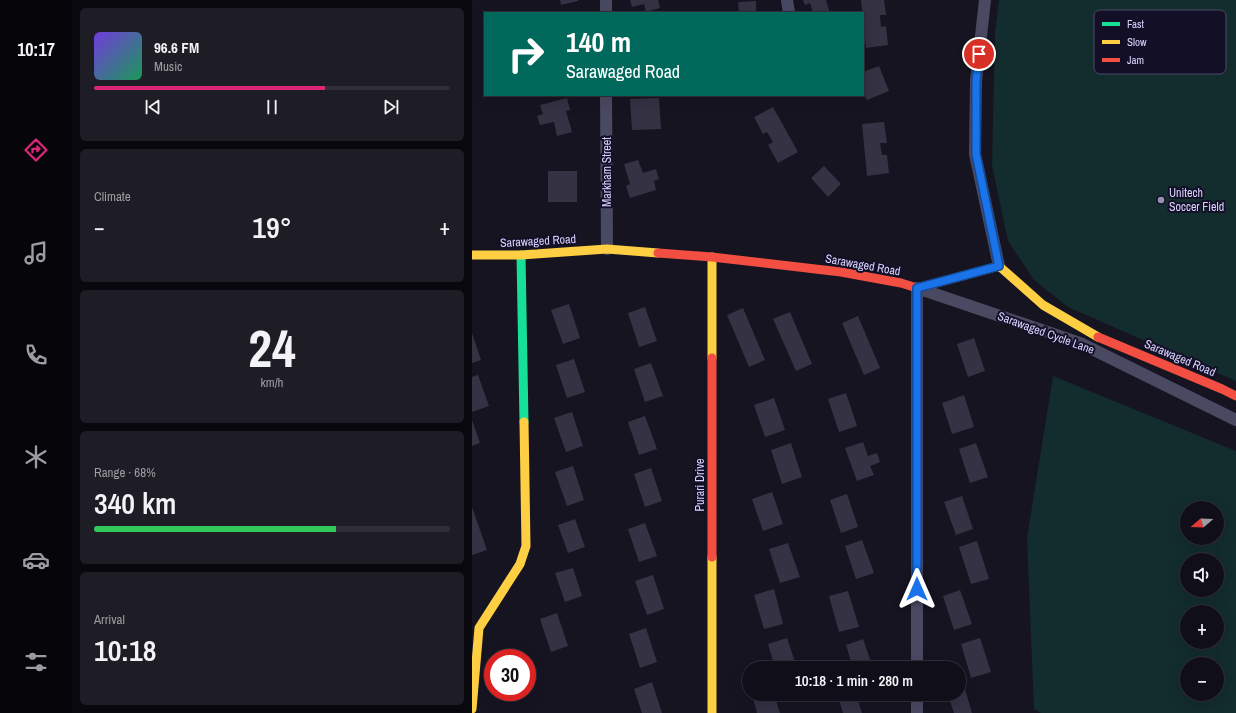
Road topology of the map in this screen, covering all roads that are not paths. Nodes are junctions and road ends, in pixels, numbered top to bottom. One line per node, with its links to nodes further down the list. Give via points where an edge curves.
1 (606, 0): 4 (street)
2 (788, 0): 5 (street)
3 (986, 0): 11 (street, via 976,82 976,154)
4 (606, 12)
5 (789, 12)
6 (606, 96): 7 (street, Markham Street)
7 (607, 249): 9 (street, Sarawaged Road); 10 (street, Sarawaged Road)
8 (472, 255): 9 (street, Sarawaged Road)
9 (521, 255): 16 (street, via 526,546 520,564 479,628)
10 (712, 257): 12 (street, Sarawaged Road, via 841,272); 19 (street, Purari Drive)
11 (999, 266): 12 (street); 13 (street, Sarawaged Road, via 1043,305 1096,336)
12 (917, 288): 14 (street, Sarawaged Cycle Lane, via 1080,343); 15 (street)
13 (1236, 396)
14 (1236, 420)
15 (917, 661)
16 (473, 684): 18 (street)
17 (917, 701): 20 (street)
18 (472, 709)
19 (712, 713)
20 (917, 713)

